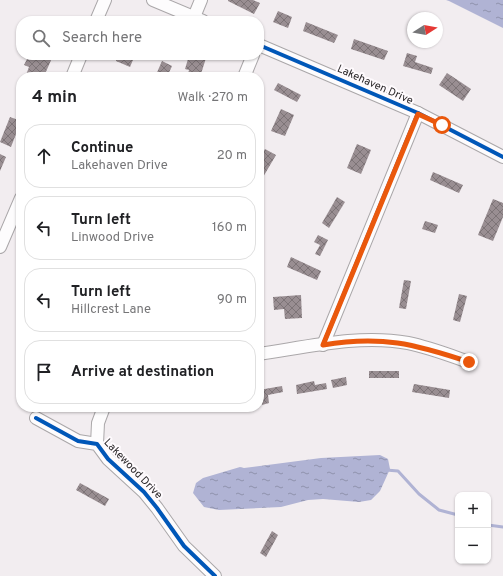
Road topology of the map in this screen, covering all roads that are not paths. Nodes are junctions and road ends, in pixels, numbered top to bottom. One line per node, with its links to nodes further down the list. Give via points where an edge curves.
1 (105, 0): 4 (street)
2 (153, 0): 5 (street)
3 (201, 0): 6 (street)
4 (98, 16)
5 (192, 16)
6 (199, 16)
7 (264, 47): 12 (street, Lakehaven Drive)
8 (79, 60): 10 (street)
9 (251, 60): 11 (street)
10 (74, 72)
11 (246, 72)
12 (418, 114): 13 (street, Lakehaven Drive); 16 (street)
13 (503, 157)
14 (16, 210): 15 (street)
15 (0, 248)
16 (323, 345): 17 (street); 18 (street, via 350,341 402,342)
17 (264, 353)
18 (469, 362)
19 (102, 412): 21 (street, via 98,423)
20 (36, 418): 21 (street, Lakewood Drive, via 78,441)
21 (97, 444): 22 (street, Lakewood Drive, via 108,459 158,508 184,546)
22 (216, 576)

